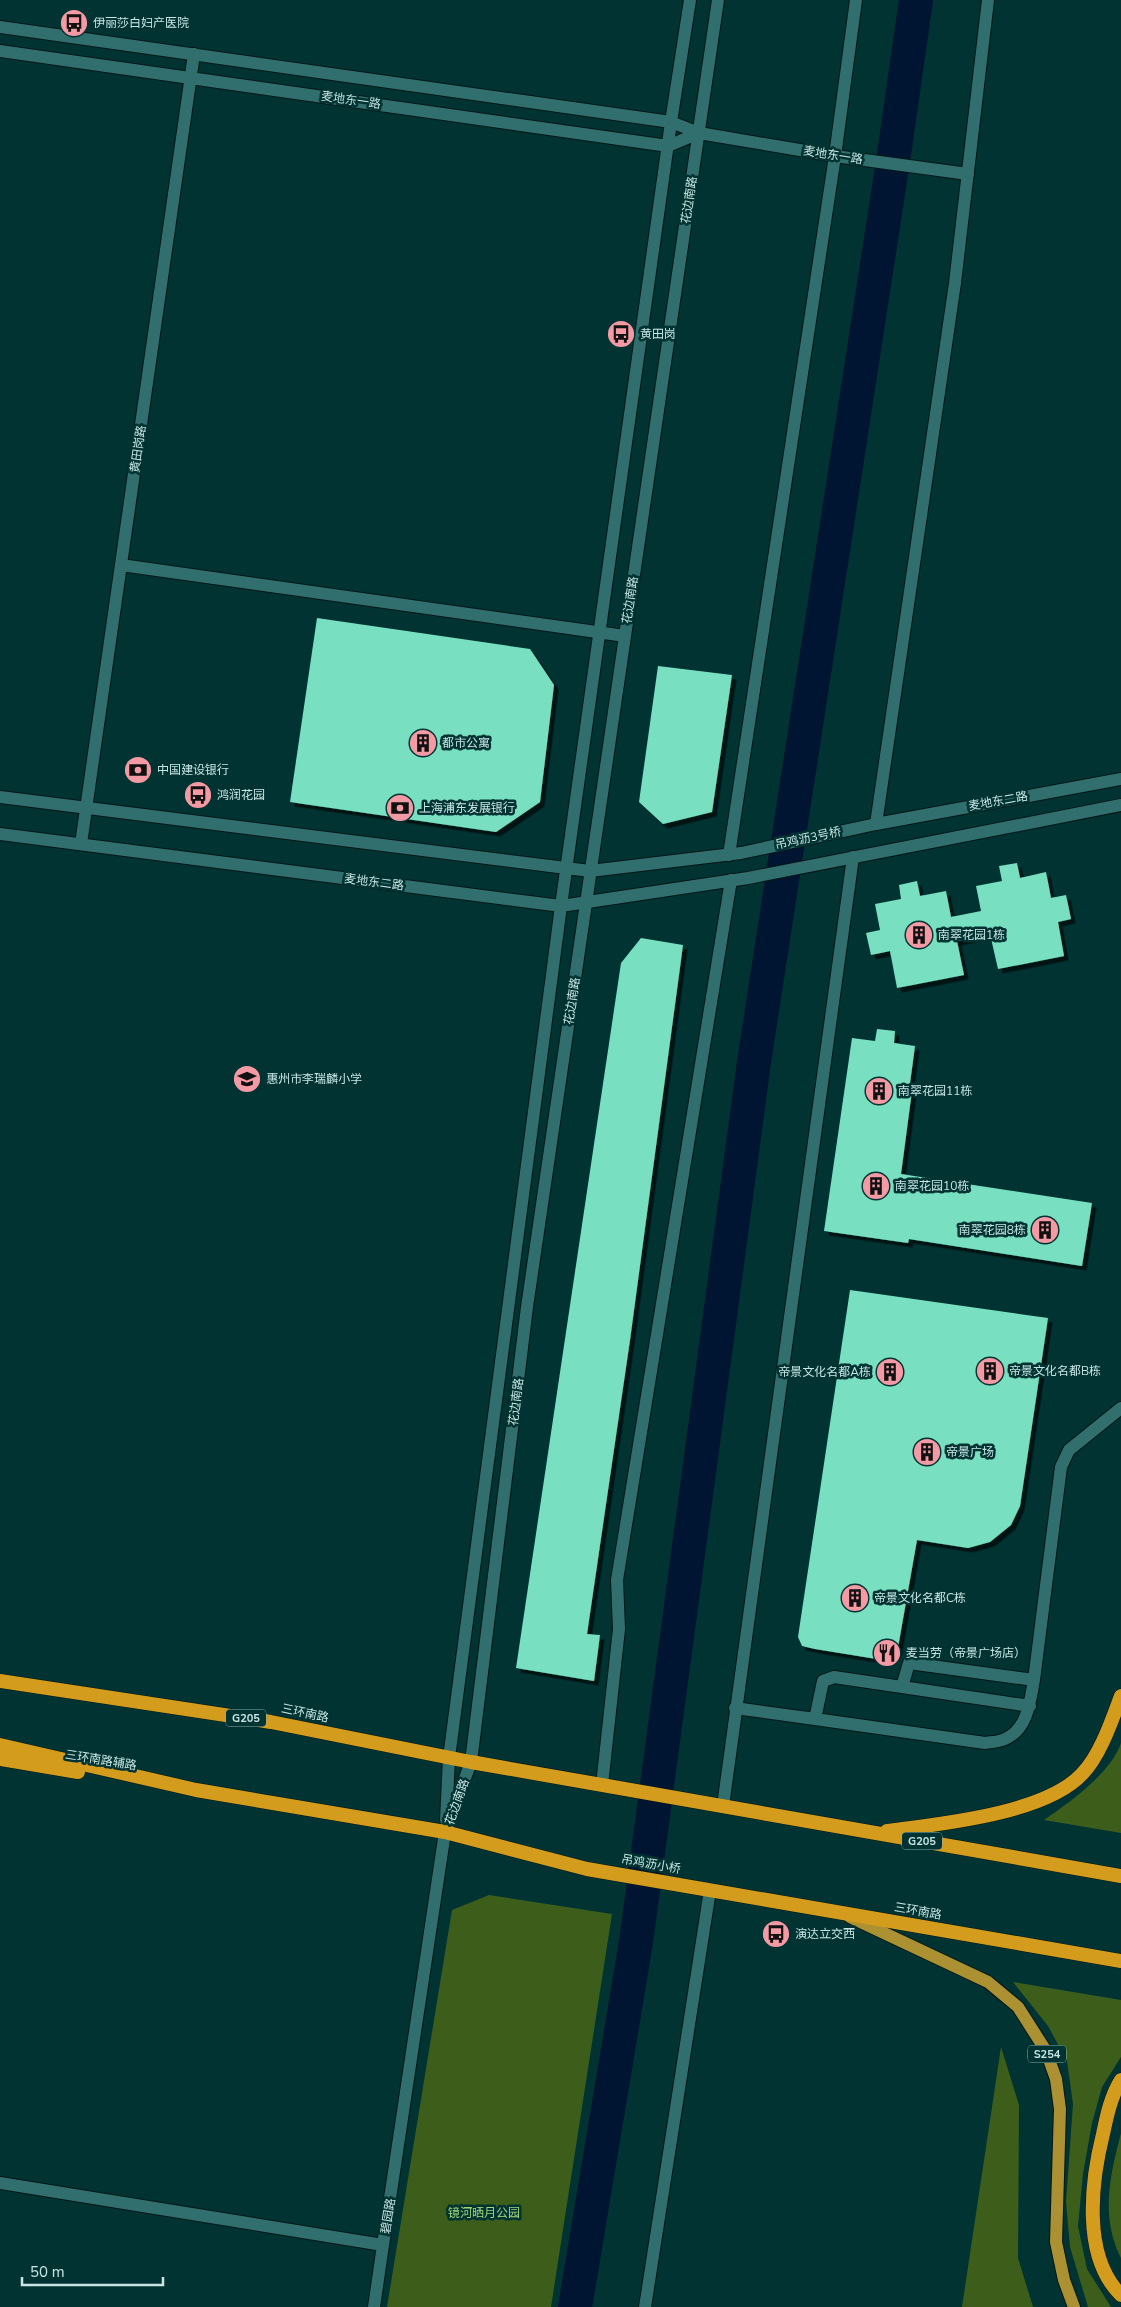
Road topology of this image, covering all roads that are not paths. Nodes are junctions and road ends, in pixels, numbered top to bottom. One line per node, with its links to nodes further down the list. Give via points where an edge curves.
1 (690, 0): 9 (street, 花边南路)
2 (718, 0): 10 (street, 花边南路)
3 (856, 0): 12 (street)
4 (988, 0): 13 (street)
5 (0, 26): 7 (street, 麦地东一路)
6 (0, 51): 8 (street, 麦地东一路)
7 (194, 54): 8 (street, 黄田岗路); 9 (street, 麦地东一路)
8 (191, 78): 11 (street, 麦地东一路); 14 (street, 黄田岗路)
9 (671, 122): 10 (street, 麦地东一路); 11 (street, 花边南路)
10 (699, 133): 11 (street); 12 (street, 麦地东一路); 16 (street, 花边南路)
11 (668, 146): 15 (street, 花边南路)
12 (835, 156): 13 (street, 麦地东一路); 24 (street)
13 (968, 174): 21 (street)
14 (121, 565): 15 (street); 20 (street, 黄田岗路)
15 (600, 633): 16 (street); 26 (street, 花边南路)
16 (625, 636): 27 (street, 花边南路)
17 (1121, 779): 21 (street, 麦地东二路)
18 (0, 797): 20 (street)
19 (1121, 805): 25 (street)
20 (87, 808): 23 (street, 黄田岗路); 26 (street)
21 (876, 824): 24 (street, 吊鸡沥3号桥)
22 (0, 834): 23 (street, 麦地东二路)
23 (81, 844): 30 (street, 麦地东二路)
24 (735, 854): 27 (street)
25 (853, 857): 28 (street, 麦地东二路); 39 (street)
26 (567, 870): 27 (street); 30 (street, 花边南路)
27 (590, 871): 29 (street, 花边南路)
28 (731, 880): 29 (street, 麦地东二路); 45 (street, via 617,1580 619,1629)
29 (586, 902): 30 (street, 麦地东二路); 44 (street, 花边南路, via 527,1307)
30 (561, 906): 42 (street, 花边南路)
31 (1121, 1408): 33 (street, via 1069,1450 1061,1467)
32 (0, 1673): 36 (highway)
33 (1034, 1680): 35 (street, via 909,1664); 38 (street)
34 (0, 1681): 36 (highway, 三环南路 / G205)
35 (902, 1687): 38 (street); 40 (street, via 834,1676 823,1681)
36 (41, 1688): 42 (highway, 三环南路 / G205, via 271,1722)
37 (1121, 1696): 49 (highway, via 1106,1735 1083,1774 1062,1790 1038,1801 973,1820)
38 (1030, 1706): 40 (street, via 1020,1727 1006,1739 985,1743)
39 (736, 1708): 40 (street); 47 (street)
40 (815, 1720)
41 (0, 1745): 46 (highway)
42 (449, 1758): 44 (highway, 三环南路 / G205); 48 (street, 花边南路)
43 (0, 1759): 46 (highway, 三环南路辅路)
44 (471, 1762): 45 (highway, 三环南路 / G205); 48 (street, 花边南路)
45 (602, 1785): 47 (highway, G205)
46 (196, 1790): 48 (highway)
47 (722, 1806): 49 (highway, G205)
48 (445, 1832): 51 (highway, 吊鸡沥小桥, via 587,1869); 56 (street, 碧园路)
49 (872, 1833): 50 (highway, G205)
50 (1121, 1876)
51 (710, 1890): 52 (highway, 三环南路); 59 (street)
52 (841, 1912): 53 (highway, 三环南路); 60 (main road, S254, via 988,1982 1018,2007 1046,2051 1056,2079 1060,2109 1056,2242)
53 (1121, 1961)
54 (1121, 2080): 57 (highway, via 1108,2109 1095,2166 1092,2211 1101,2265 1111,2284)
55 (0, 2183): 56 (street, 碧园路)
56 (384, 2245): 58 (street)
57 (1121, 2294)
58 (374, 2307)
59 (646, 2307)
60 (1074, 2307)

